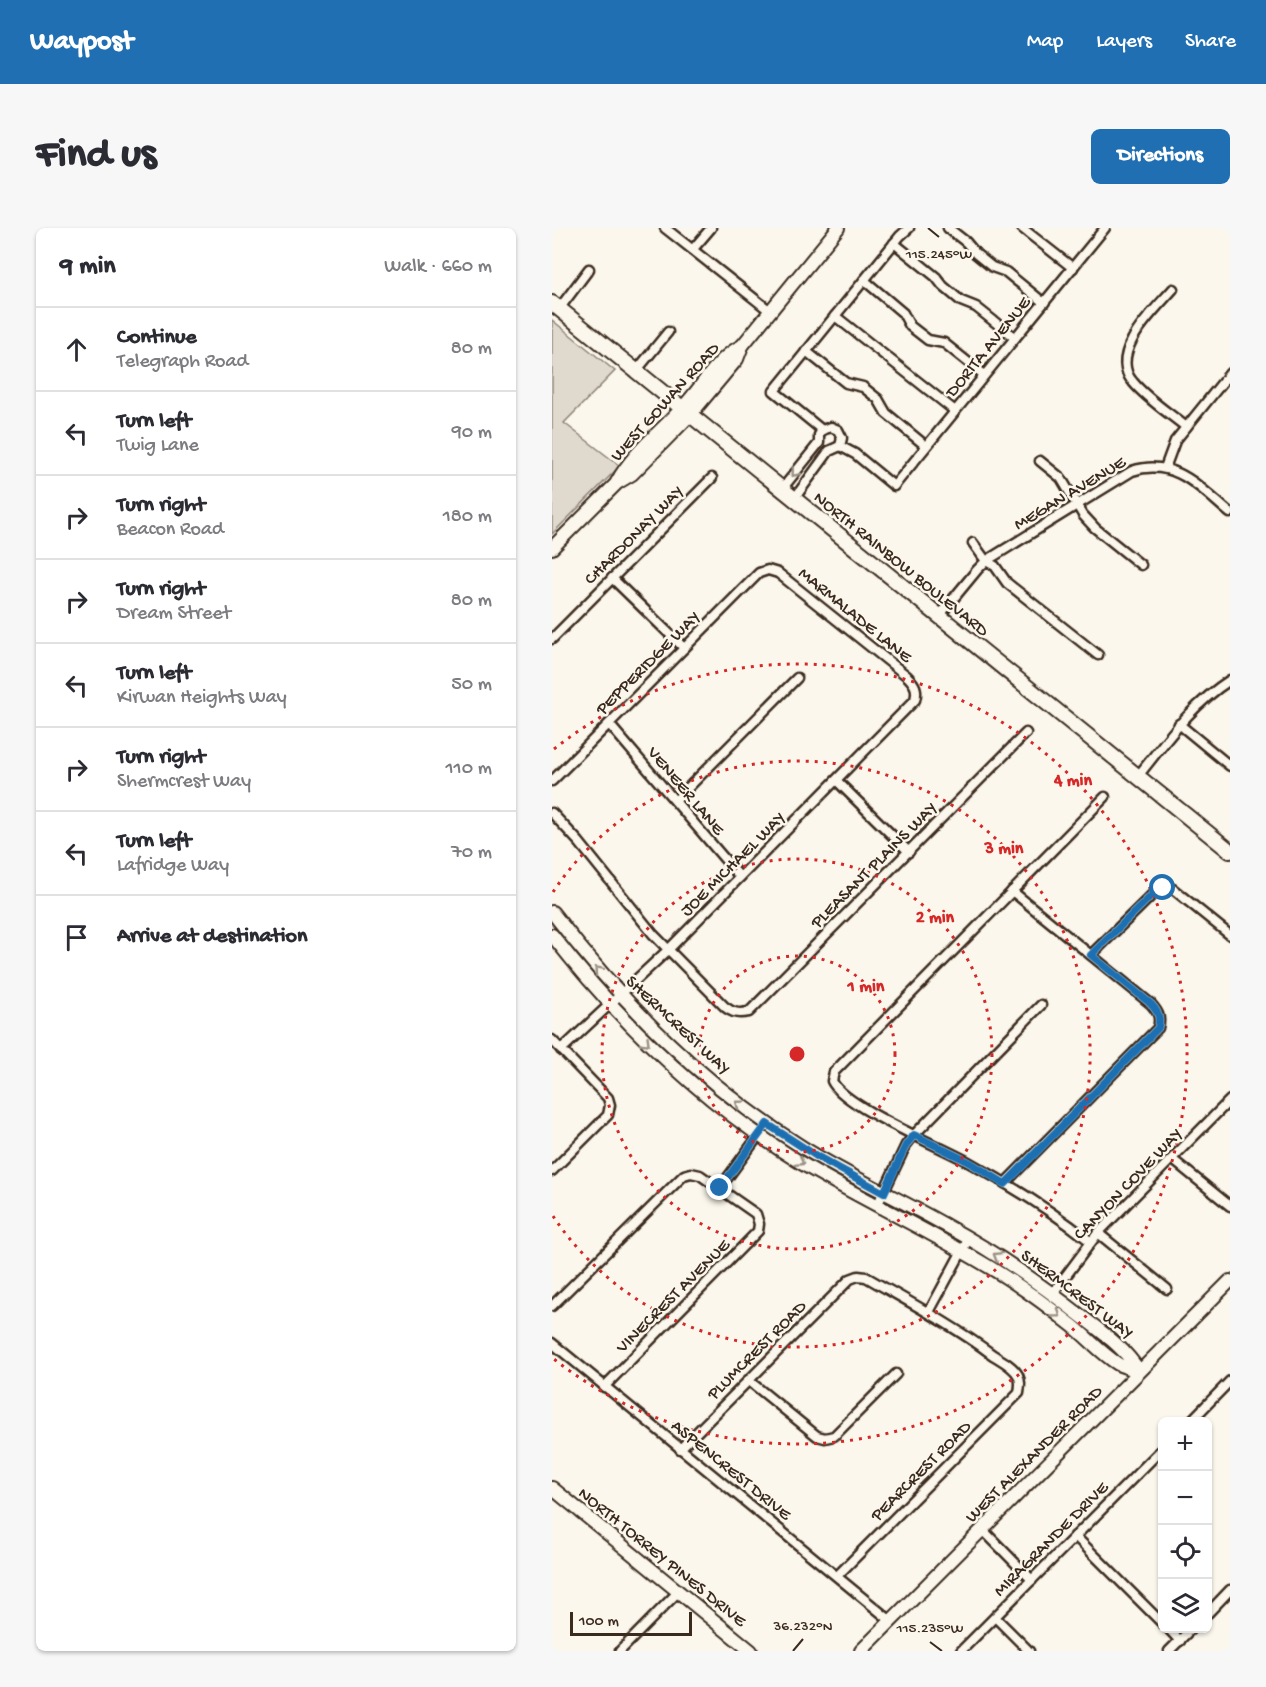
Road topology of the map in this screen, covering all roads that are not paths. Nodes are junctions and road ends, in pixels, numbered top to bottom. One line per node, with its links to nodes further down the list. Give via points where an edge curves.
1 (665, 228): 9 (street)
2 (711, 228): 9 (street)
3 (838, 228): 16 (street, WEST GOWAN ROAD)
4 (909, 228): 8 (street)
5 (948, 228): 14 (street, via 984,261 1006,272)
6 (1022, 228): 10 (street)
7 (1105, 228): 10 (street, DORITA AVENUE)
8 (894, 243): 12 (street); 19 (street, via 961,301 976,307)
9 (693, 249): 16 (street)
10 (1072, 268): 14 (street, DORITA AVENUE)
11 (589, 269): 15 (street)
12 (864, 280): 17 (street); 23 (street, via 903,313 910,326 928,340 944,343)
13 (1173, 289): 26 (street, via 1127,347 1126,368 1133,383)
14 (1044, 303): 19 (street, DORITA AVENUE)
15 (555, 306): 21 (main road, NORTH RAINBOW BOULEVARD)
16 (770, 311): 24 (street, WEST GOWAN ROAD, via 736,359)
17 (835, 316): 20 (street); 25 (street)
18 (668, 332): 21 (street)
19 (1015, 338): 23 (street, DORITA AVENUE)
20 (806, 351): 27 (street, via 774,391); 29 (street, via 846,383 863,387 878,399 886,413)
21 (637, 370): 24 (main road, NORTH RAINBOW BOULEVARD)
22 (1230, 374): 26 (street)
23 (984, 375): 25 (street, DORITA AVENUE)
24 (687, 411): 33 (main road, NORTH RAINBOW BOULEVARD); 38 (street, WEST GOWAN ROAD, via 632,474 617,483)
25 (955, 411): 29 (street, DORITA AVENUE)
26 (1186, 427): 31 (street, via 1175,441)
27 (822, 430): 28 (street, via 838,430); 33 (street, one-way to 33, via 819,443)
28 (840, 446): 29 (street, DORITA AVENUE, via 894,486); 34 (street, via 829,451)
29 (926, 446)
30 (1040, 461): 35 (street, via 1061,478)
31 (1165, 468): 35 (street, MEGAN AVENUE, via 1132,471); 36 (street, via 1184,476)
32 (712, 478): 42 (street, CHARDONAY WAY)
33 (782, 489): 34 (main road, NORTH RAINBOW BOULEVARD)
34 (794, 499): 43 (main road, NORTH RAINBOW BOULEVARD)
35 (1077, 505): 39 (street, MEGAN AVENUE); 40 (street, via 1095,528)
36 (1230, 513)
37 (973, 543): 39 (street)
38 (552, 548)
39 (986, 561): 43 (street, MEGAN AVENUE); 46 (street, via 1007,583)
40 (1141, 565)
41 (768, 570): 45 (street, PEPPERIDGE WAY, via 759,573); 49 (street, MARMALADE LANE, via 778,573 907,676)
42 (612, 578): 44 (street, CHARDONAY WAY); 45 (street)
43 (939, 616): 54 (main road, NORTH RAINBOW BOULEVARD)
44 (552, 639)
45 (684, 648): 50 (street, PEPPERIDGE WAY)
46 (1098, 655)
47 (797, 678): 58 (street)
48 (1230, 680): 51 (street, via 1210,693)
49 (917, 692): 56 (street, JOE MICHAEL WAY, via 915,700)
50 (609, 724): 55 (street, PEPPERIDGE WAY); 58 (street, VENEER LANE)
51 (1179, 724): 53 (street); 54 (street)
52 (1026, 733): 61 (street, PLEASANT PLAINS WAY)
53 (1230, 766)
54 (1138, 776): 60 (main road, NORTH RAINBOW BOULEVARD)
55 (552, 781)
56 (837, 781): 61 (street); 62 (street, JOE MICHAEL WAY)
57 (1105, 797): 63 (street)
58 (676, 800): 62 (street, VENEER LANE)
59 (552, 813): 67 (street)
60 (1230, 851)
61 (909, 852): 67 (street, PLEASANT PLAINS WAY, via 749,1012 740,1014 724,1007)
62 (740, 878): 67 (street, JOE MICHAEL WAY)
63 (1012, 891): 68 (street); 77 (street, via 834,1072 832,1081 842,1095)
64 (552, 912): 69 (street, SHERMCREST WAY, one-way to 64)
65 (552, 935): 70 (street, SHERMCREST WAY)
66 (1230, 935): 68 (street, via 1173,889 1163,888)
67 (668, 950): 69 (street, JOE MICHAEL WAY)
68 (1091, 955): 80 (street, via 1158,1011 1158,1028)
69 (621, 996): 70 (street, JOE MICHAEL WAY); 75 (street, SHERMCREST WAY, one-way to 69, via 692,1065)
70 (611, 1005): 73 (street, JOE MICHAEL WAY); 76 (street, SHERMCREST WAY, one-way to 76, via 675,1068)
71 (1041, 1005): 77 (street)
72 (552, 1040): 73 (street)
73 (561, 1050): 79 (street, via 608,1098 610,1106 608,1115)
74 (1230, 1100): 78 (street, CANYON COVE WAY)
75 (767, 1124): 76 (street); 82 (street, SHERMCREST WAY)
76 (759, 1135): 81 (street); 83 (street, SHERMCREST WAY, one-way to 83)
77 (914, 1135): 80 (street); 82 (street)
78 (1172, 1159): 84 (street); 85 (street, CANYON COVE WAY)
79 (552, 1172)
80 (1005, 1184): 87 (street)
81 (720, 1188): 92 (street, via 700,1175 684,1175); 99 (street, VINECREST AVENUE, via 756,1214 758,1231)
82 (884, 1193): 83 (street); 86 (street, SHERMCREST WAY)
83 (878, 1206): 88 (street, SHERMCREST WAY)
84 (1230, 1206)
85 (1098, 1233): 87 (street, CANYON COVE WAY); 90 (street)
86 (969, 1238): 88 (street); 91 (street, SHERMCREST WAY, one-way to 86)
87 (1090, 1241): 91 (street, CANYON COVE WAY)
88 (962, 1250): 93 (street); 95 (street, SHERMCREST WAY, one-way to 95, via 1029,1293 1118,1364)
89 (1230, 1281): 95 (street, WEST ALEXANDER ROAD)
90 (1167, 1289)
91 (1053, 1293): 95 (street, SHERMCREST WAY, via 1129,1354)
92 (552, 1306)
93 (929, 1312): 97 (street, PLUMCREST ROAD, via 866,1277 850,1279); 106 (street, PEARCREST ROAD, via 1011,1368 1021,1384 1019,1393)
94 (552, 1343): 99 (street, ASPENCREST DRIVE)
95 (1139, 1371): 104 (street, WEST ALEXANDER ROAD)
96 (896, 1374): 97 (street, via 834,1436 825,1438 817,1436)
97 (748, 1380): 101 (street, PLUMCREST ROAD)
98 (1230, 1382): 100 (street)
99 (604, 1387): 101 (street, ASPENCREST DRIVE)
100 (1195, 1417)
101 (680, 1449): 106 (street, ASPENCREST DRIVE)
102 (1158, 1456): 105 (street, MIRAGRANDE DRIVE)
103 (552, 1488): 109 (street, NORTH TORREY PINES DRIVE)
104 (982, 1529): 107 (street); 113 (street, WEST ALEXANDER ROAD)
105 (1075, 1536): 107 (street, MIRAGRANDE DRIVE); 112 (street)
106 (837, 1576): 113 (street, ASPENCREST DRIVE)
107 (1032, 1580): 111 (street, MIRAGRANDE DRIVE)
108 (1230, 1590): 110 (street)
109 (678, 1592): 117 (street); 118 (street, NORTH TORREY PINES DRIVE)
110 (1212, 1609)
111 (995, 1617): 120 (street, MIRAGRANDE DRIVE); 121 (street)
112 (1158, 1619)
113 (891, 1621): 119 (street, WEST ALEXANDER ROAD)
114 (1171, 1633): 116 (street)
115 (1188, 1633): 116 (street)
116 (1180, 1641): 122 (street)
117 (620, 1651)
118 (750, 1651)
119 (861, 1651)
120 (961, 1651)
121 (1029, 1651)
122 (1169, 1651)

